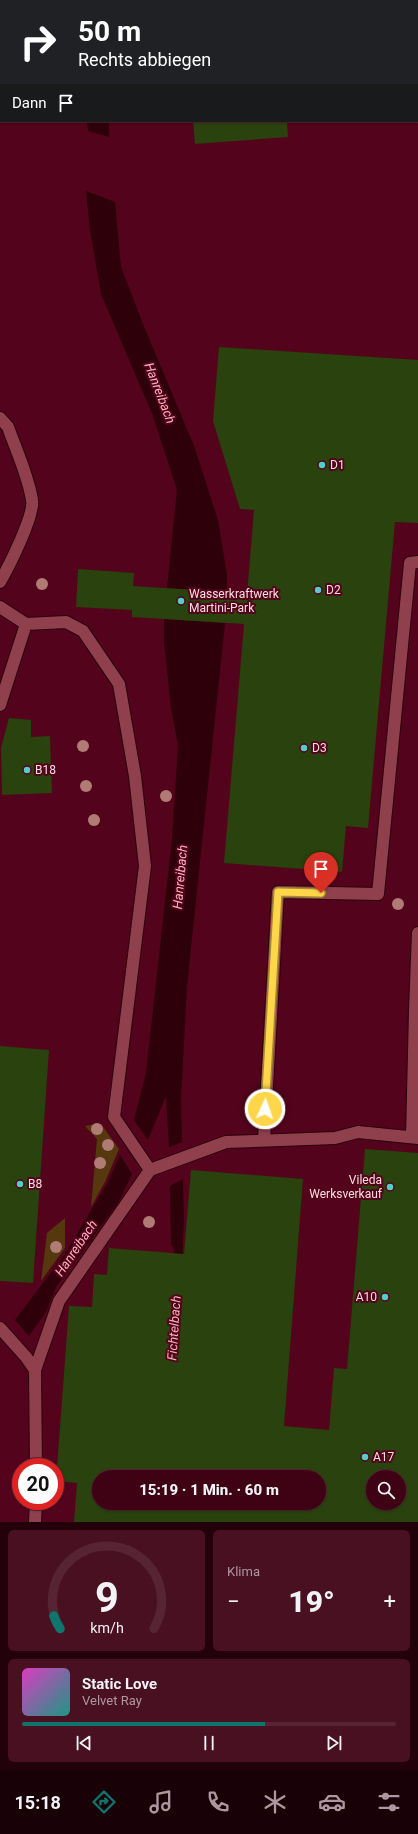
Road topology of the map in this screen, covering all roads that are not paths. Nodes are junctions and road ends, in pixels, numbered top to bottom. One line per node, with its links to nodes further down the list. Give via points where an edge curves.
1 (0, 418): 3 (lane, via 8,427 32,501 26,526 13,559)
2 (418, 562): 11 (lane, via 410,563 378,894 278,892)
3 (0, 582)
4 (0, 607): 5 (lane)
5 (26, 624): 6 (lane); 12 (lane, via 66,622 83,631 119,684 135,776 145,866 114,1117)
6 (0, 705)
7 (418, 933): 8 (lane)
8 (417, 1010): 9 (lane)
9 (416, 1090): 10 (lane)
10 (415, 1138): 11 (lane, via 358,1132 335,1138)
11 (264, 1140): 12 (lane, via 226,1142)
12 (150, 1170): 14 (lane, via 59,1301)
13 (0, 1328): 14 (lane)
14 (34, 1370): 15 (lane)
15 (36, 1458)
16 (36, 1510): 17 (lane)
17 (35, 1522)

